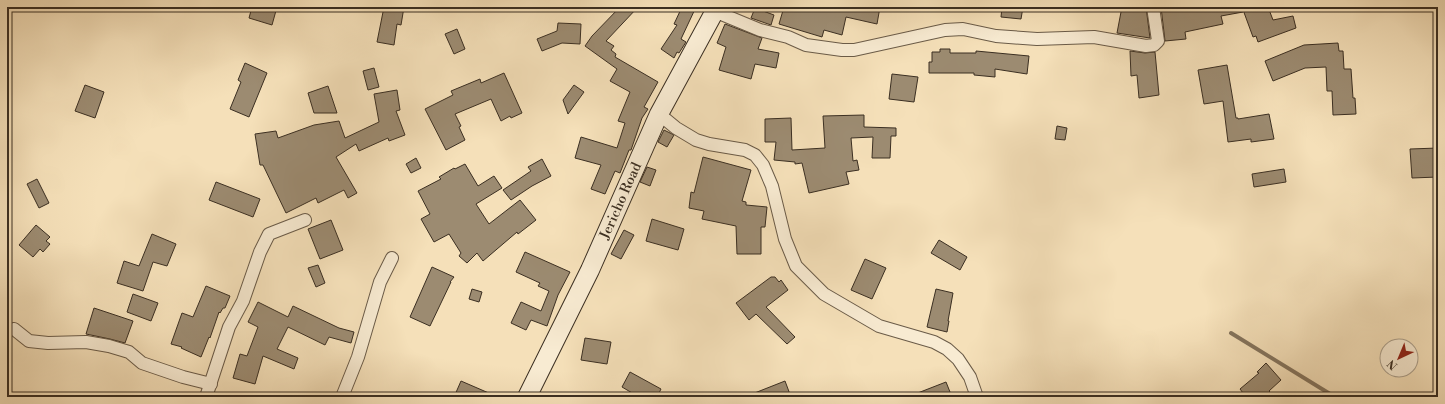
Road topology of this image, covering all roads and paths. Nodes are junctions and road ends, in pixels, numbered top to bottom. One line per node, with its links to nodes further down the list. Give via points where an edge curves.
1 (1153, 7): 2 (street, via 1158,41 1146,46 1094,37 1037,39 996,36 963,29 944,30 854,50 806,45 788,37 760,30)
2 (716, 9): 3 (street, Jericho Road)
3 (659, 114): 10 (street, Jericho Road, via 590,270); 11 (street, via 696,140 744,150 755,155 772,186 785,239 796,266 824,294 879,326 934,342 948,349 970,377)
4 (305, 220): 7 (street, via 270,234 229,327)
5 (392, 258): 9 (street, via 380,282 358,357)
6 (14, 329): 7 (street, via 28,341 86,342 109,346 129,352 142,363)
7 (211, 384): 8 (street)
8 (206, 397)
9 (342, 397)
10 (527, 397)
11 (977, 397)

